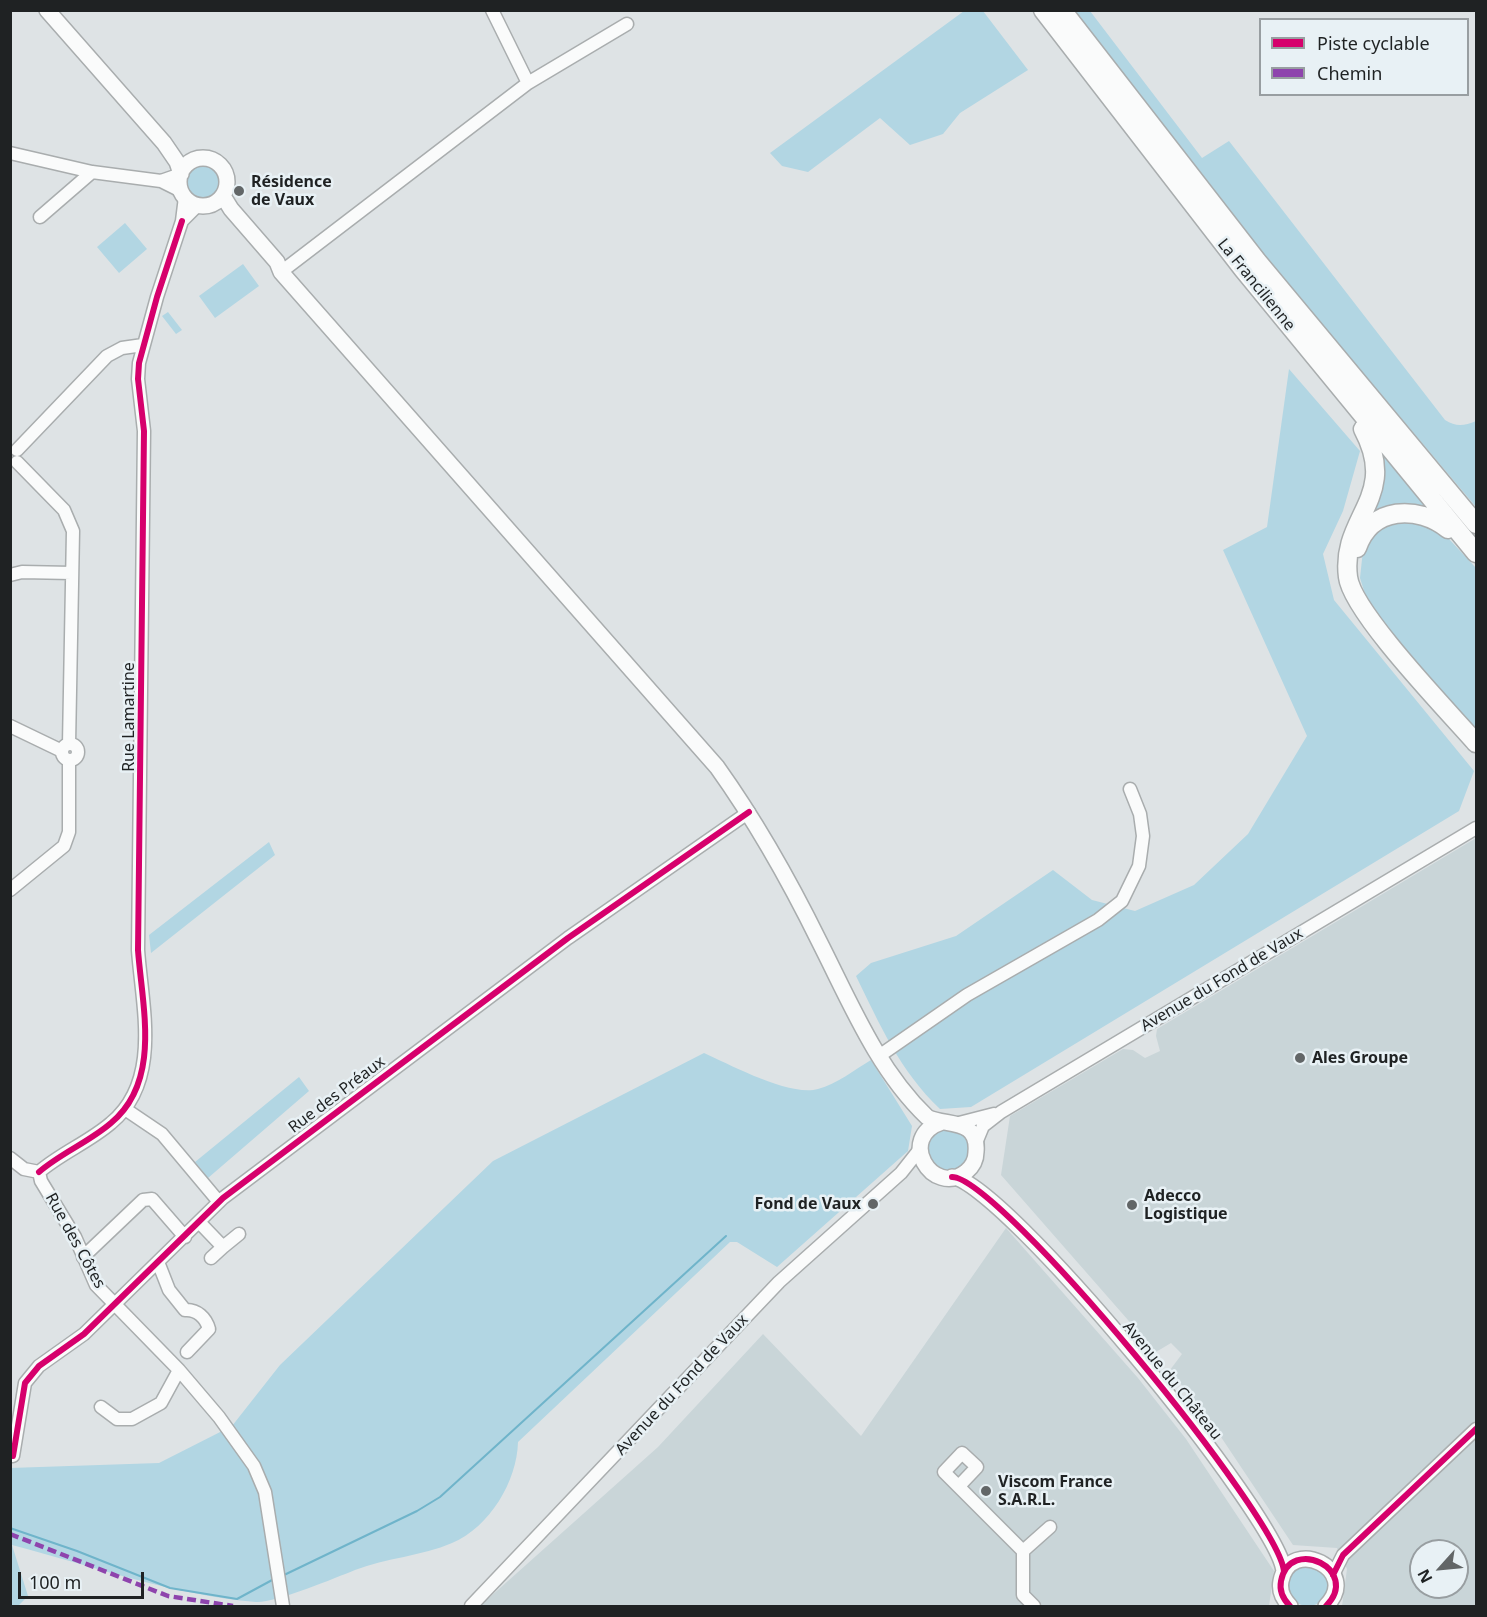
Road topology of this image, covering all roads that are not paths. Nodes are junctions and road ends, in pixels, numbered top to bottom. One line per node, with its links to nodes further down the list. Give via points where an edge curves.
1 (47, 10): 7 (main road)
2 (492, 10): 6 (street)
3 (1043, 10): 18 (highway, La Francilienne)
4 (1062, 10): 20 (highway, La Francilienne, via 1257,261)
5 (627, 24): 6 (street)
6 (528, 83): 16 (street)
7 (164, 143): 9 (main road); 11 (main road)
8 (10, 153): 10 (street)
9 (192, 161): 11 (main road); 13 (main road, via 207,158 220,165 227,179)
10 (92, 172): 12 (street); 15 (street)
11 (181, 174): 12 (street); 14 (main road)
12 (160, 181): 14 (street)
13 (223, 196): 14 (main road); 16 (main road)
14 (193, 200): 16 (main road, via 222,213); 17 (street, Rue Lamartine, via 182,221)
15 (40, 217)
16 (281, 272): 29 (main road, via 717,767)
17 (143, 345): 19 (street, via 122,348 107,356); 35 (street, Rue Lamartine, via 138,370 144,431 138,950 147,1036 139,1079)
18 (1341, 391): 21 (highway, La Francilienne); 24 (highway, via 1372,445 1377,465 1374,486 1350,543 1347,568 1351,589)
19 (14, 456): 22 (street, via 68,516)
20 (1475, 521)
21 (1476, 555): 24 (highway, via 1429,516 1405,513 1384,518 1368,531 1355,556 1355,583)
22 (72, 573): 23 (street); 27 (street)
23 (10, 575)
24 (1366, 614): 26 (highway)
25 (10, 726): 27 (street)
26 (1476, 743)
27 (67, 752): 33 (street, via 69,832 64,846)
28 (1130, 789): 34 (street, via 1143,836 1139,866 1122,901 1098,920 967,995)
29 (749, 812): 34 (main road); 47 (street, Rue des Préaux, via 568,938)
30 (1476, 817): 32 (street, Avenue du Fond de Vaux)
31 (1476, 828): 32 (street, Avenue du Fond de Vaux)
32 (1443, 848): 36 (street, Avenue du Fond de Vaux)
33 (11, 890)
34 (882, 1060): 37 (main road, via 924,1115); 40 (main road, via 919,1127)
35 (125, 1109): 44 (street, Rue Lamartine, via 107,1126); 47 (street, via 162,1134)
36 (1000, 1112): 38 (street, Avenue du Fond de Vaux); 39 (street, Avenue du Fond de Vaux, via 983,1126)
37 (942, 1122): 38 (main road); 40 (main road, via 929,1128)
38 (959, 1123): 39 (main road)
39 (976, 1143): 42 (main road)
40 (921, 1144): 43 (main road); 45 (street, Avenue du Fond de Vaux)
41 (10, 1158): 44 (street, via 24,1169)
42 (973, 1163): 46 (main road); 49 (main road, Avenue du Château, via 979,1180)
43 (927, 1168): 45 (street, via 915,1167); 46 (main road, via 937,1176)
44 (39, 1172): 53 (street, Rue des Côtes)
45 (901, 1173): 75 (street, Avenue du Fond de Vaux, via 779,1282)
46 (952, 1178): 49 (main road, Avenue du Château, via 971,1184)
47 (219, 1202): 48 (street, Rue des Préaux)
48 (199, 1222): 51 (street, Rue des Préaux); 52 (street)
49 (1015, 1224): 66 (main road, Avenue du Château, via 1098,1312 1190,1422)
50 (239, 1234): 52 (street)
51 (185, 1237): 53 (street, via 152,1199 143,1200); 55 (street, Rue des Préaux)
52 (223, 1247): 54 (street)
53 (83, 1257): 56 (street, Rue des Côtes)
54 (211, 1258)
55 (158, 1262): 57 (street, Rue des Préaux); 59 (street, via 169,1290 185,1310 201,1315 208,1323 209,1329)
56 (96, 1285): 57 (street, Rue des Côtes); 58 (street)
57 (114, 1304): 58 (street, Rue des Préaux); 60 (street, Rue des Côtes)
58 (103, 1315): 63 (street, Rue des Préaux, via 84,1334 39,1366 25,1383)
59 (187, 1352)
60 (178, 1370): 61 (street, via 161,1403 132,1419 117,1419); 74 (street, Rue des Côtes, via 254,1466 265,1492)
61 (100, 1407)
62 (1476, 1429): 68 (street)
63 (13, 1456)
64 (959, 1486): 67 (street)
65 (1050, 1527): 67 (street)
66 (1278, 1549): 69 (main road, Avenue du Château); 71 (main road, Avenue du Château)
67 (1023, 1551): 76 (street, via 1023,1595)
68 (1343, 1555): 70 (street); 72 (street)
69 (1299, 1560): 70 (main road); 71 (main road)
70 (1323, 1563): 72 (main road)
71 (1284, 1572): 73 (main road, Avenue du Château, via 1281,1588)
72 (1333, 1575): 77 (main road, via 1335,1592)
73 (1287, 1605)
74 (284, 1606)
75 (471, 1606)
76 (1035, 1606)
77 (1327, 1606)

